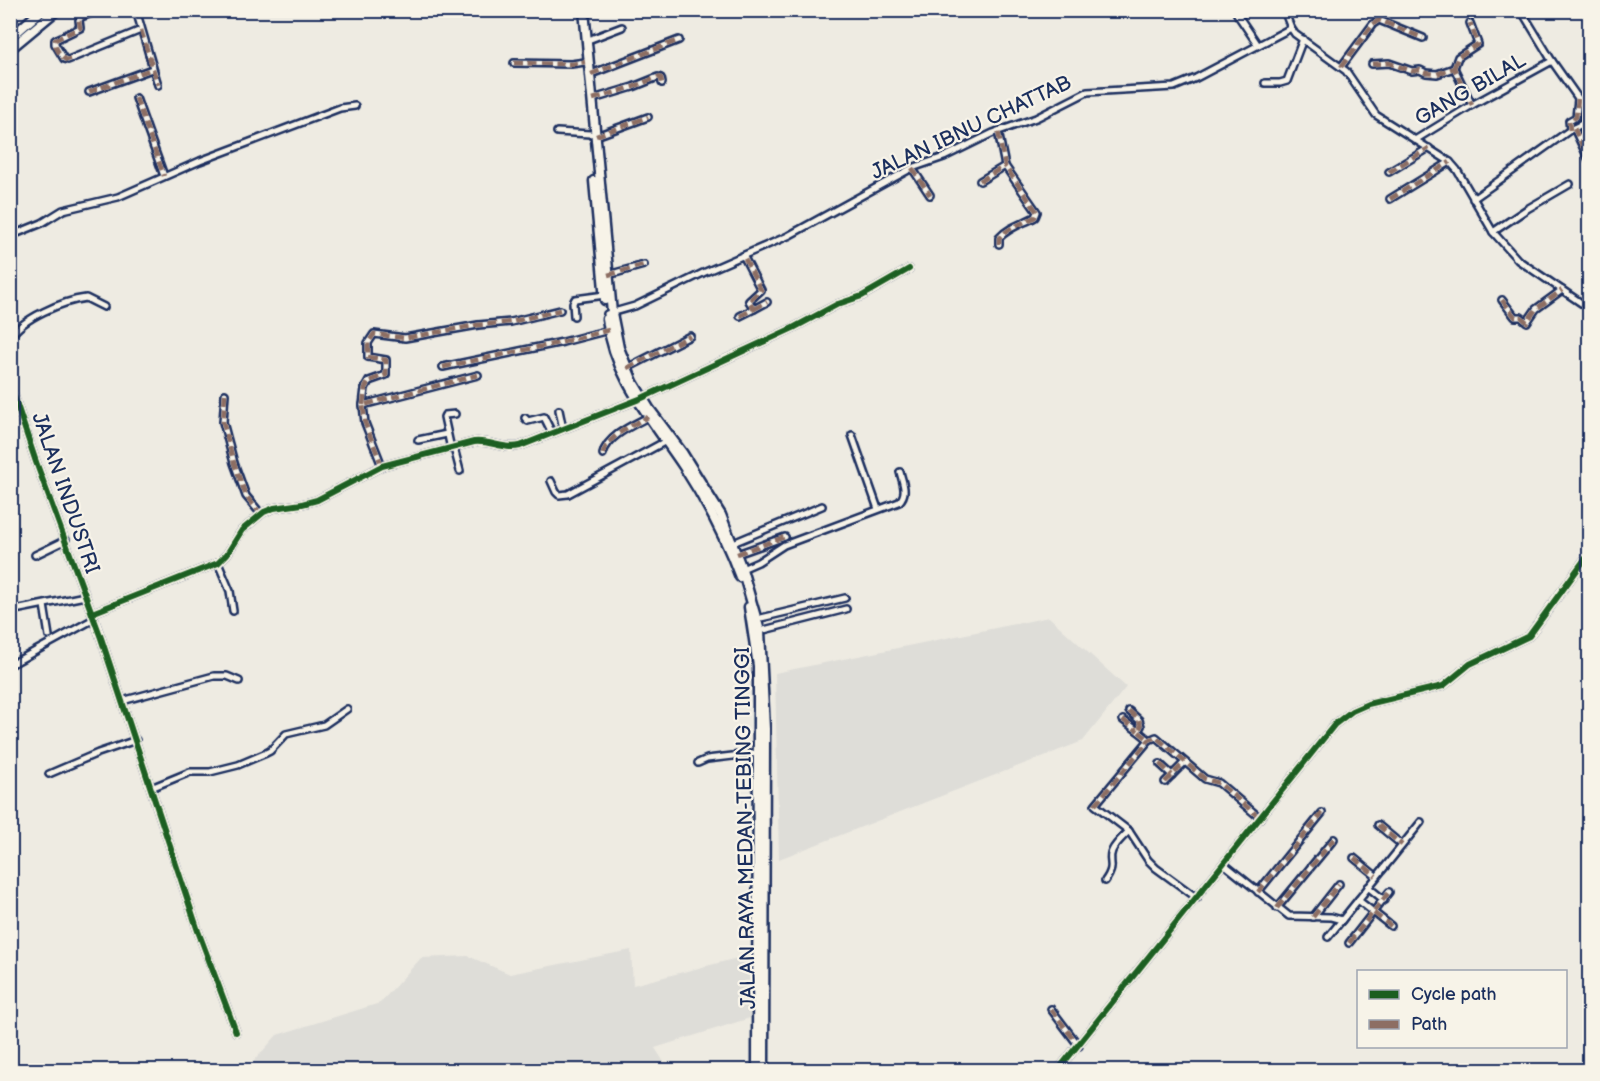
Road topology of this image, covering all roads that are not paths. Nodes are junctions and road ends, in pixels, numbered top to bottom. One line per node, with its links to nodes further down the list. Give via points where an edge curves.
1 (42, 10): 14 (highway)
2 (57, 10): 20 (highway)
3 (100, 10): 13 (street, via 81,17 80,28 55,40 66,60)
4 (136, 10): 13 (street)
5 (579, 10): 22 (highway, JALAN RAYA MEDAN-TEBING TINGGI)
6 (584, 10): 17 (highway, JALAN RAYA MEDAN-TEBING TINGGI)
7 (1284, 10): 12 (street)
8 (1521, 10): 21 (street, GANG BILAL)
9 (1236, 14): 19 (street)
10 (1470, 23): 26 (street, via 1478,44 1458,57)
11 (622, 27): 17 (street)
12 (1291, 28): 16 (street); 19 (street, JALAN IBNU CHATTAB)
13 (141, 30): 27 (street)
14 (10, 38)
15 (1423, 38): 25 (street, via 1379,20)
16 (1303, 39): 25 (street); 30 (street, via 1287,81)
17 (588, 40): 28 (highway, JALAN RAYA MEDAN-TEBING TINGGI)
18 (679, 40): 28 (street)
19 (1258, 45): 42 (street, JALAN IBNU CHATTAB, via 1174,87 1088,92 1036,118)
20 (10, 49)
21 (1552, 61): 35 (street); 36 (street, GANG BILAL)
22 (585, 62): 23 (street); 44 (highway, JALAN RAYA MEDAN-TEBING TINGGI)
23 (514, 63)
24 (1372, 64): 26 (street, via 1389,63 1437,74)
25 (1341, 67): 45 (street, via 1376,115)
26 (1454, 68): 36 (street)
27 (152, 69): 31 (street); 32 (street)
28 (591, 74): 34 (highway, JALAN RAYA MEDAN-TEBING TINGGI)
29 (662, 83): 34 (street, via 658,77)
30 (1265, 83)
31 (158, 85)
32 (89, 92)
33 (136, 98): 53 (street)
34 (593, 99): 44 (highway, JALAN RAYA MEDAN-TEBING TINGGI)
35 (1578, 99): 38 (street); 41 (street, via 1576,117 1568,124)
36 (1472, 105): 45 (street, GANG BILAL)
37 (355, 106): 53 (street, via 304,121)
38 (1590, 115)
39 (648, 117): 44 (street)
40 (1590, 120): 41 (street)
41 (1572, 129): 48 (street); 59 (street)
42 (998, 131): 49 (street, JALAN IBNU CHATTAB); 50 (street)
43 (557, 132): 44 (street)
44 (593, 135): 66 (highway, JALAN RAYA MEDAN-TEBING TINGGI); 68 (highway, JALAN RAYA MEDAN-TEBING TINGGI)
45 (1415, 140): 46 (street)
46 (1429, 148): 47 (street); 52 (street)
47 (1450, 162): 58 (street); 59 (street)
48 (1590, 162)
49 (921, 165): 51 (street, JALAN IBNU CHATTAB); 54 (street)
50 (1005, 166): 55 (street); 62 (street, via 1037,214 1011,227 999,238)
51 (912, 168): 54 (street); 63 (street, JALAN IBNU CHATTAB, via 824,218)
52 (1389, 172)
53 (164, 176): 61 (street, via 118,197 63,210)
54 (917, 177): 57 (street)
55 (980, 181)
56 (1570, 184): 60 (street)
57 (930, 195)
58 (1390, 199)
59 (1473, 199): 60 (street)
60 (1493, 232): 67 (street, via 1518,260)
61 (10, 236)
62 (999, 244)
63 (744, 256): 72 (street, via 761,290 748,301); 75 (street, JALAN IBNU CHATTAB, via 635,306)
64 (645, 265): 66 (street)
65 (909, 269): 86 (street, via 862,296)
66 (609, 275): 75 (highway, JALAN RAYA MEDAN-TEBING TINGGI)
67 (1562, 290): 69 (street, via 1536,309 1527,322 1515,317); 73 (street)
68 (604, 295): 75 (highway, JALAN RAYA MEDAN-TEBING TINGGI); 76 (street, via 575,299)
69 (1502, 300)
70 (767, 302): 72 (street)
71 (104, 307): 80 (street, via 86,298 62,304 24,323)
72 (754, 309): 77 (street)
73 (1590, 309)
74 (560, 310): 87 (street, via 511,322 405,338 374,334 368,343 368,358 386,360 386,375 369,381)
75 (609, 313): 78 (highway, JALAN RAYA MEDAN-TEBING TINGGI); 82 (highway, JALAN RAYA MEDAN-TEBING TINGGI)
76 (574, 316)
77 (740, 316)
78 (609, 330): 81 (street); 86 (highway, JALAN RAYA MEDAN-TEBING TINGGI, via 621,372)
79 (690, 336): 82 (street)
80 (10, 338)
81 (443, 367)
82 (627, 368): 86 (highway, JALAN RAYA MEDAN-TEBING TINGGI)
83 (478, 375): 87 (street)
84 (10, 384): 108 (street, JALAN INDUSTRI)
85 (225, 393): 106 (street, via 223,422 234,463 246,496)
86 (639, 399): 90 (highway, JALAN RAYA MEDAN-TEBING TINGGI); 92 (street); 109 (highway, JALAN RAYA MEDAN-TEBING TINGGI, via 702,484)
87 (363, 405): 100 (street, via 365,423)
88 (559, 410): 92 (street)
89 (455, 414): 94 (street, via 444,416)
90 (648, 417): 97 (highway, JALAN RAYA MEDAN-TEBING TINGGI); 99 (street, via 615,438)
91 (525, 418): 93 (street, via 528,422 544,417)
92 (564, 429): 93 (street)
93 (552, 433): 98 (street, via 515,447 478,441)
94 (447, 434): 96 (street); 98 (street)
95 (852, 435): 105 (street)
96 (417, 440)
97 (666, 441): 103 (street, via 568,494 556,492); 135 (highway, JALAN RAYA MEDAN-TEBING TINGGI, via 705,501 738,573 749,608 758,666)
98 (453, 448): 100 (street); 101 (street)
99 (603, 454)
100 (382, 466): 106 (street, via 317,500)
101 (460, 471)
102 (900, 472): 105 (street, via 903,498)
103 (551, 481)
104 (822, 506): 109 (street)
105 (878, 509): 114 (street, via 784,545)
106 (261, 514): 113 (street, via 242,530)
107 (785, 537): 110 (street)
108 (66, 540): 111 (street); 116 (street, JALAN INDUSTRI)
109 (733, 543): 110 (highway, JALAN RAYA MEDAN-TEBING TINGGI)
110 (737, 554): 114 (highway, JALAN RAYA MEDAN-TEBING TINGGI)
111 (35, 555)
112 (1590, 556): 144 (street, via 1529,636 1470,664 1443,686 1368,704 1344,717)
113 (218, 563): 121 (street, via 230,591); 122 (street)
114 (742, 569): 123 (highway, JALAN RAYA MEDAN-TEBING TINGGI)
115 (10, 595): 120 (street)
116 (85, 596): 118 (street); 122 (street, JALAN INDUSTRI)
117 (845, 598): 123 (street)
118 (44, 605): 120 (street); 125 (street)
119 (846, 609): 124 (street)
120 (13, 611)
121 (233, 611)
122 (93, 616): 126 (street); 128 (street, JALAN INDUSTRI)
123 (757, 619): 124 (highway, JALAN RAYA MEDAN-TEBING TINGGI)
124 (760, 631): 172 (highway, JALAN RAYA MEDAN-TEBING TINGGI, via 765,729)
125 (49, 636)
126 (10, 665)
127 (239, 681): 128 (street, via 214,676)
128 (122, 701): 133 (street, JALAN INDUSTRI)
129 (347, 709): 142 (street, via 324,724 286,734 270,751 256,758 210,772 190,772)
130 (1129, 711): 132 (street, via 1139,720)
131 (1123, 720): 132 (street)
132 (1138, 731): 134 (street)
133 (136, 740): 139 (street); 142 (street, JALAN INDUSTRI)
134 (1149, 740): 137 (street, via 1158,738); 147 (street, via 1095,805)
135 (758, 753): 136 (street); 171 (highway, JALAN RAYA MEDAN-TEBING TINGGI)
136 (698, 763)
137 (1184, 763): 140 (street); 144 (street, via 1205,779 1219,783)
138 (1160, 764): 140 (street)
139 (49, 774)
140 (1172, 775): 141 (street)
141 (1165, 782)
142 (151, 788): 169 (street, JALAN INDUSTRI)
143 (1322, 813): 156 (street)
144 (1260, 818): 151 (street)
145 (1421, 822): 149 (street)
146 (1378, 825): 149 (street)
147 (1129, 831): 153 (street, via 1111,853 1112,871); 158 (street, via 1152,864)
148 (1334, 839): 161 (street)
149 (1402, 845): 152 (street)
150 (1354, 858): 152 (street)
151 (1224, 864): 156 (street); 158 (street)
152 (1376, 876): 155 (street)
153 (1105, 881)
154 (1339, 884): 163 (street)
155 (1368, 887): 159 (street); 160 (street)
156 (1258, 892): 161 (street)
157 (1389, 892): 160 (street)
158 (1197, 898): 170 (street)
159 (1358, 900): 162 (street); 164 (street)
160 (1384, 900): 162 (street)
161 (1277, 908): 163 (street, via 1293,917)
162 (1374, 913): 165 (street); 167 (street)
163 (1313, 917): 164 (street)
164 (1342, 920): 166 (street)
165 (1391, 926)
166 (1328, 937)
167 (1349, 943)
168 (1051, 1009): 170 (street)
169 (236, 1032)
170 (1078, 1046): 173 (street)
171 (757, 1071)
172 (764, 1071)
173 (1058, 1071)

